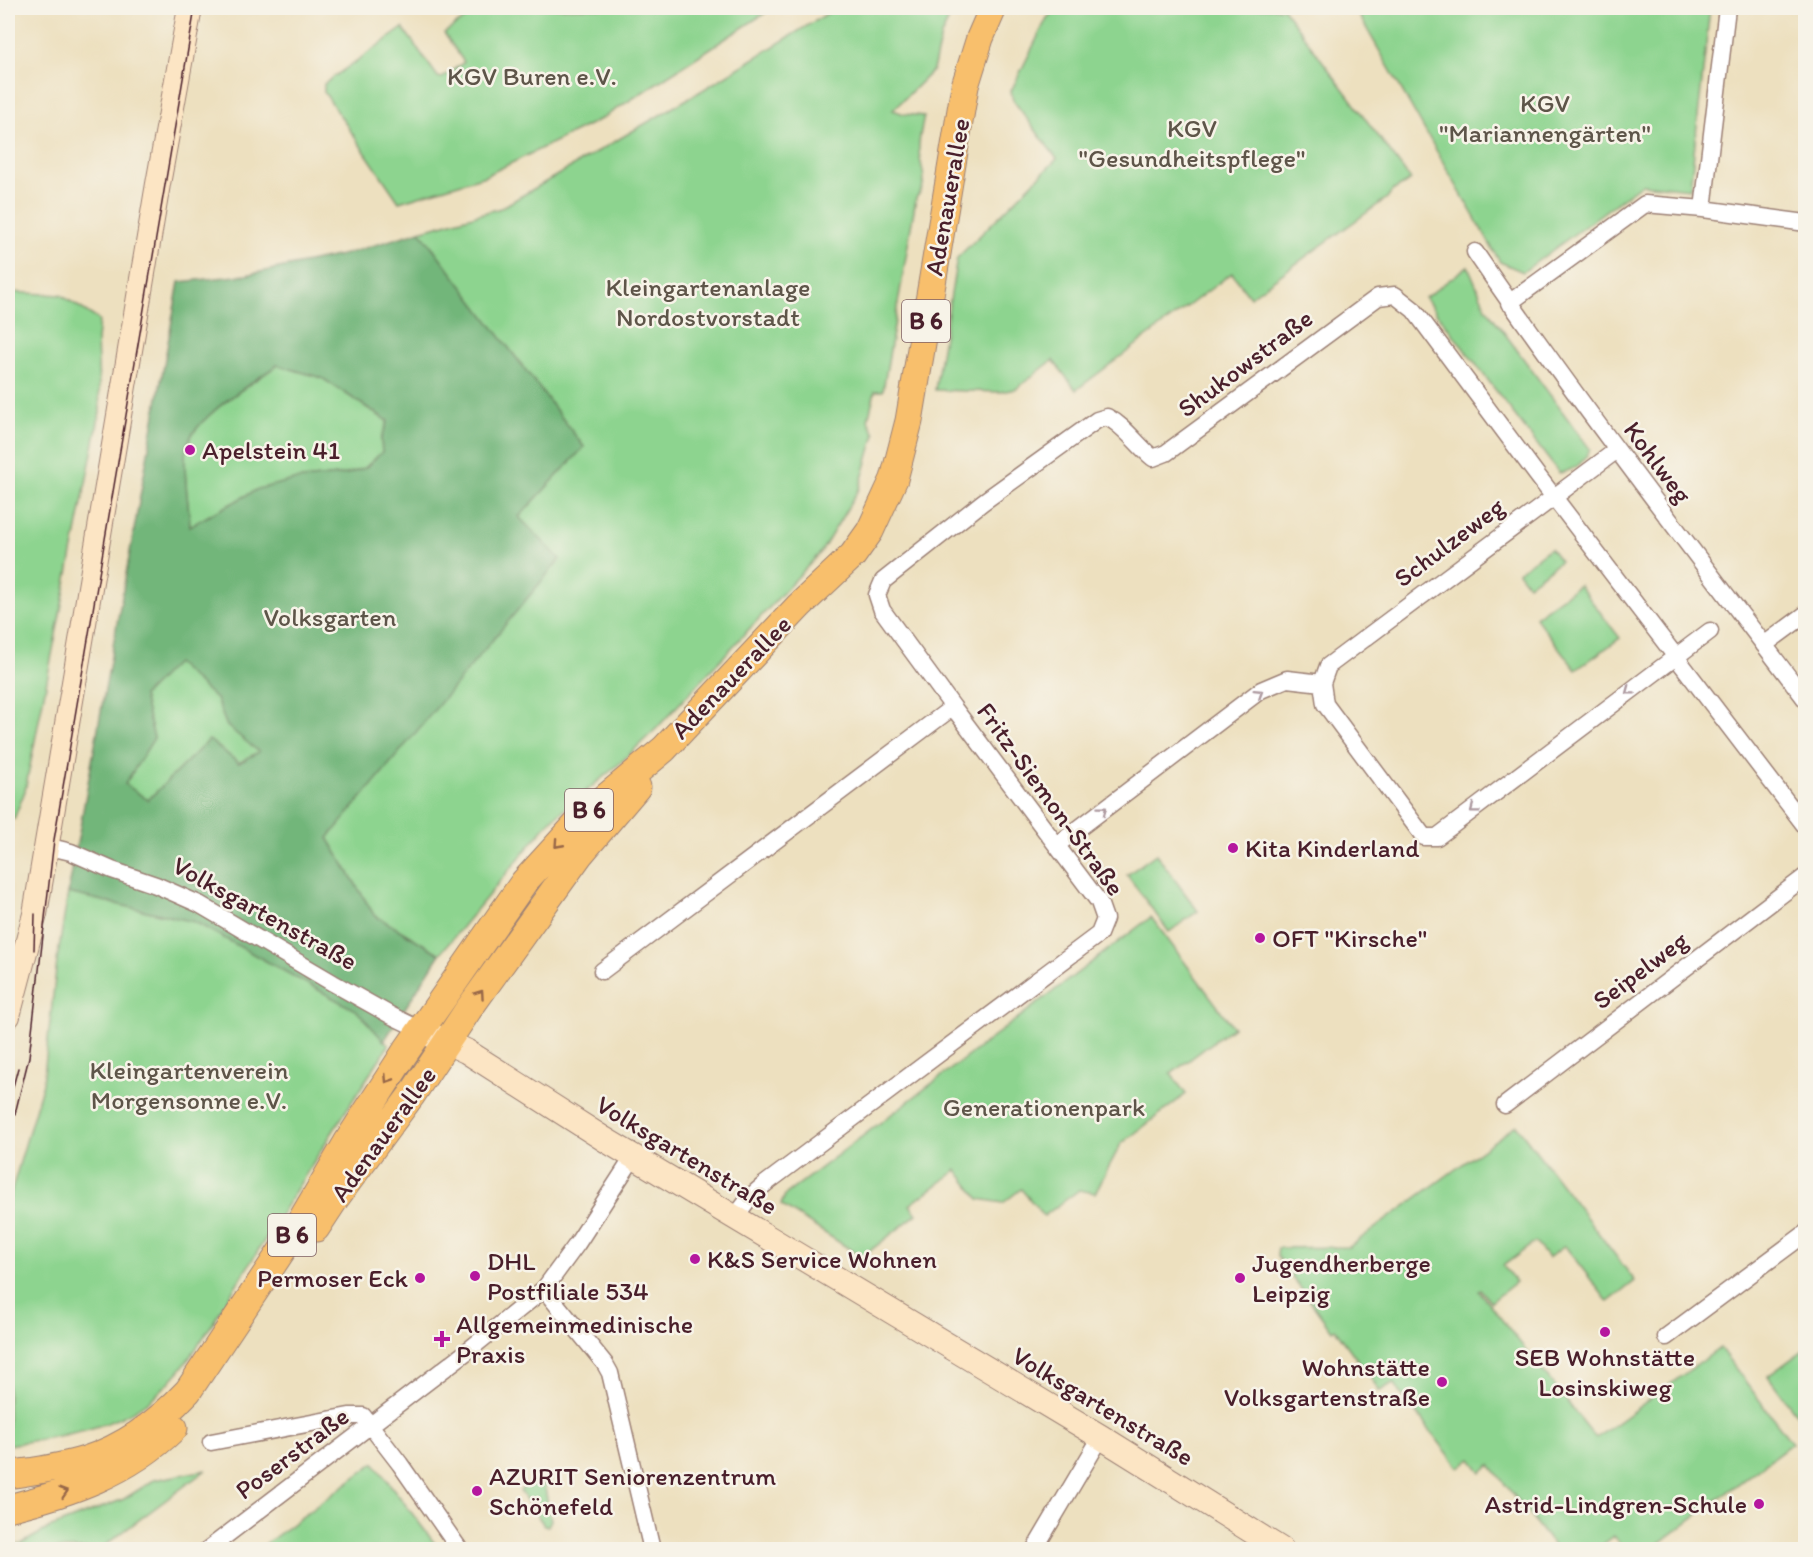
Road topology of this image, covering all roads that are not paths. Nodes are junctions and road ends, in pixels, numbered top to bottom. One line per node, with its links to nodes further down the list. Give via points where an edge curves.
1 (190, 8): 22 (main road)
2 (974, 8): 11 (main road, Adenauerallee / B 6, via 949,82 883,467 860,521)
3 (993, 8): 11 (main road, Adenauerallee / B 6, via 965,86 909,421 897,471 870,531 853,555)
4 (1727, 8): 5 (street)
5 (1703, 209): 6 (street); 8 (street, via 1645,204)
6 (1806, 224)
7 (1474, 252): 8 (street, Kohlweg)
8 (1509, 303): 9 (street, Kohlweg)
9 (1617, 450): 10 (street, Schulzeweg); 14 (street, Kohlweg)
10 (1554, 497): 15 (street, Shukowstraße); 16 (street, Schulzeweg, via 1328,666); 18 (street, Shukowstraße, via 1414,310 1395,295 1378,297 1166,453 1153,458 1118,422 1107,417 1096,420 883,581 878,595 882,609)
11 (799, 606): 19 (main road, Adenauerallee / B 6)
12 (1806, 614): 14 (street)
13 (1710, 632): 15 (street)
14 (1764, 645): 17 (street, Kohlweg)
15 (1676, 656): 16 (street, one-way to 16, via 1437,837 1424,837 1325,704); 20 (street, Shukowstraße)
16 (1322, 683): 21 (street, one-way to 16, via 1261,690 1287,679)
17 (1806, 700)
18 (953, 706): 21 (street, Fritz-Siemon-Straße); 24 (street, Fritz-Siemon-Straße)
19 (664, 748): 26 (main road, Adenauerallee / B 6, one-way to 26, via 587,813 524,882); 27 (main road, Adenauerallee / B 6, one-way to 19, via 580,854 641,783)
20 (1806, 827)
21 (1057, 845): 30 (street, Fritz-Siemon-Straße, via 1099,902 1105,919 1099,934 765,1184)
22 (46, 846): 25 (main road, via 35,914); 26 (street, Volksgartenstraße, via 71,852 199,904)
23 (1806, 876): 28 (street, Seipelweg)
24 (602, 971)
25 (8, 1016)
26 (421, 1030): 27 (main road, Volksgartenstraße); 37 (main road, Adenauerallee / B 6, one-way to 37, via 295,1231 188,1391 169,1412 149,1428 104,1452 74,1463)
27 (448, 1042): 29 (main road, Volksgartenstraße); 38 (main road, Adenauerallee / B 6, one-way to 27, via 68,1492 105,1476 145,1452 190,1412 212,1387 335,1199)
28 (1505, 1105)
29 (634, 1156): 30 (main road, Volksgartenstraße); 32 (street)
30 (735, 1217): 35 (main road, Volksgartenstraße)
31 (1806, 1233): 33 (street)
32 (544, 1289): 34 (street); 41 (street, via 610,1373)
33 (1666, 1336)
34 (370, 1425): 36 (street, via 363,1416 349,1416); 39 (street, Poserstraße); 40 (street, Poserstraße)
35 (1101, 1437): 42 (street); 43 (main road, Volksgartenstraße)
36 (210, 1442)
37 (8, 1475)
38 (8, 1508)
39 (207, 1550)
40 (460, 1550)
41 (652, 1550)
42 (1034, 1550)
43 (1282, 1550)

